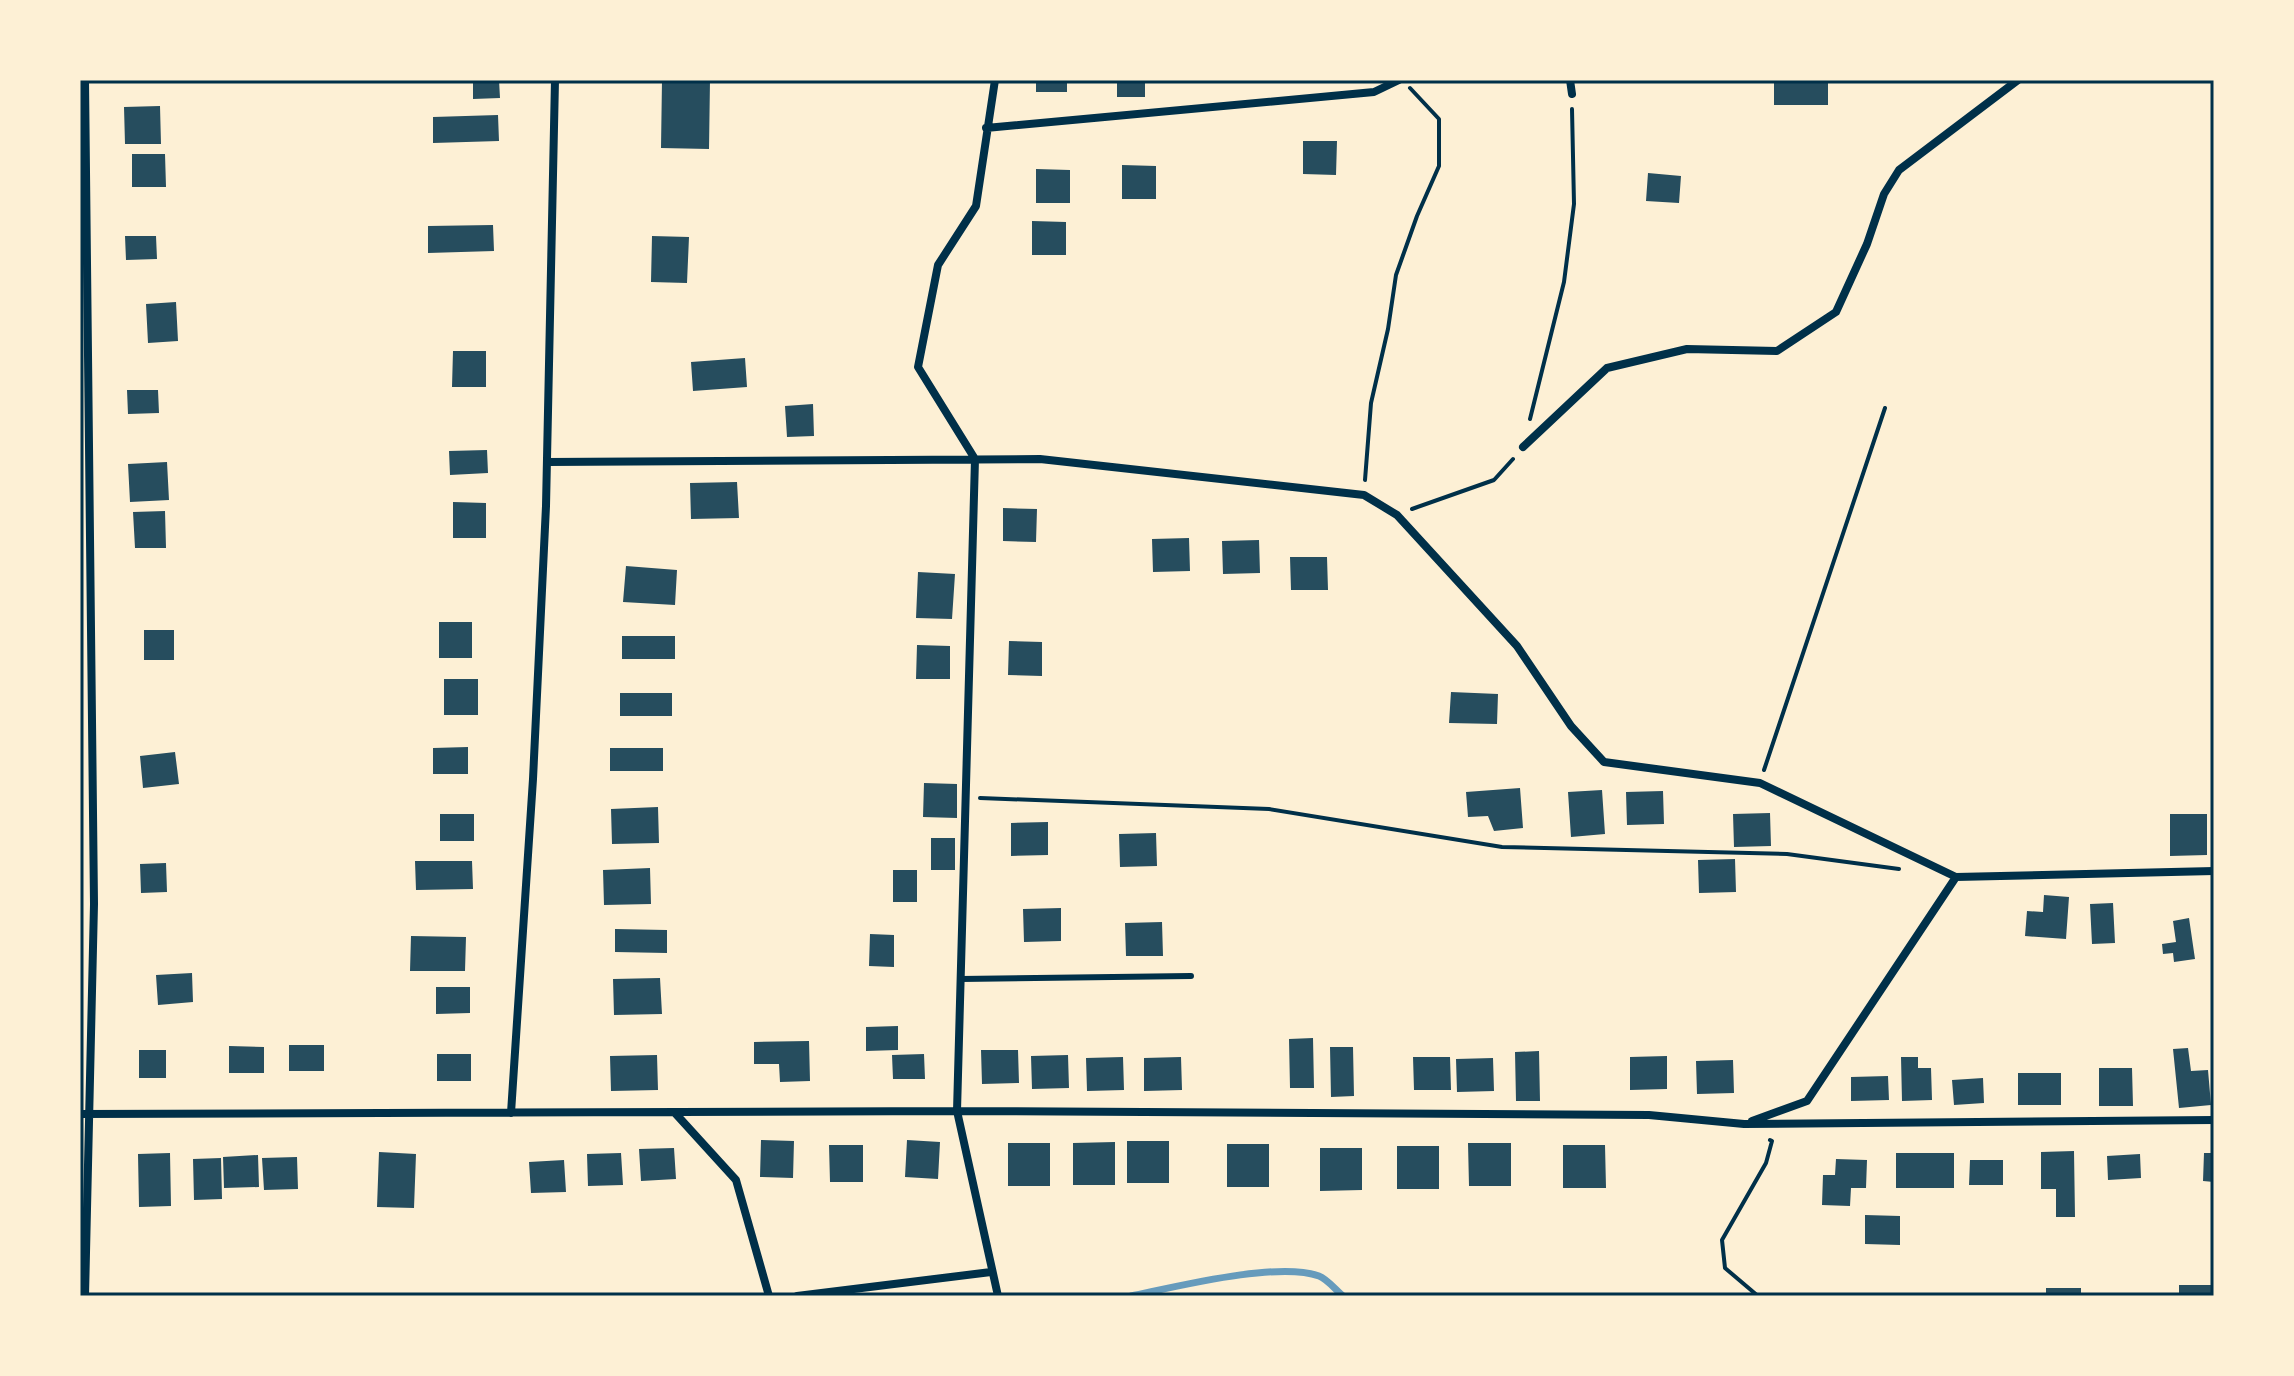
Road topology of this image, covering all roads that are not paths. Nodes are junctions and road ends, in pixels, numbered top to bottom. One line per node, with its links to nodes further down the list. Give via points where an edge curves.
1 (85, 80): 21 (street, via 94,904)
2 (555, 80): 13 (street)
3 (995, 80): 10 (street)
4 (1373, 80): 8 (street)
5 (1401, 80): 8 (street)
6 (1570, 80): 9 (street)
7 (2018, 80): 11 (street, via 1899,170 1836,312 1777,351 1687,349 1607,368)
8 (1374, 92): 10 (street)
9 (1572, 94)
10 (986, 128): 12 (street, via 976,206 938,265 918,367)
11 (1523, 447)
12 (975, 459): 13 (street); 15 (street, via 1040,459 1364,495 1397,515 1517,646 1571,726 1604,762 1760,783); 17 (street)
13 (547, 462): 19 (street)
14 (2214, 871): 15 (street)
15 (1956, 877): 23 (street, via 1807,1101)
16 (1191, 976): 17 (lane)
17 (961, 979): 18 (street)
18 (957, 1111): 20 (street); 23 (street, via 1649,1115); 24 (street)
19 (511, 1113): 20 (street); 21 (street)
20 (675, 1113): 26 (street, via 736,1180)
21 (84, 1114): 25 (street)
22 (2214, 1120): 23 (street)
23 (1744, 1124)
24 (991, 1272): 27 (street); 28 (street)
25 (85, 1296)
26 (769, 1296)
27 (797, 1296)
28 (998, 1296)

